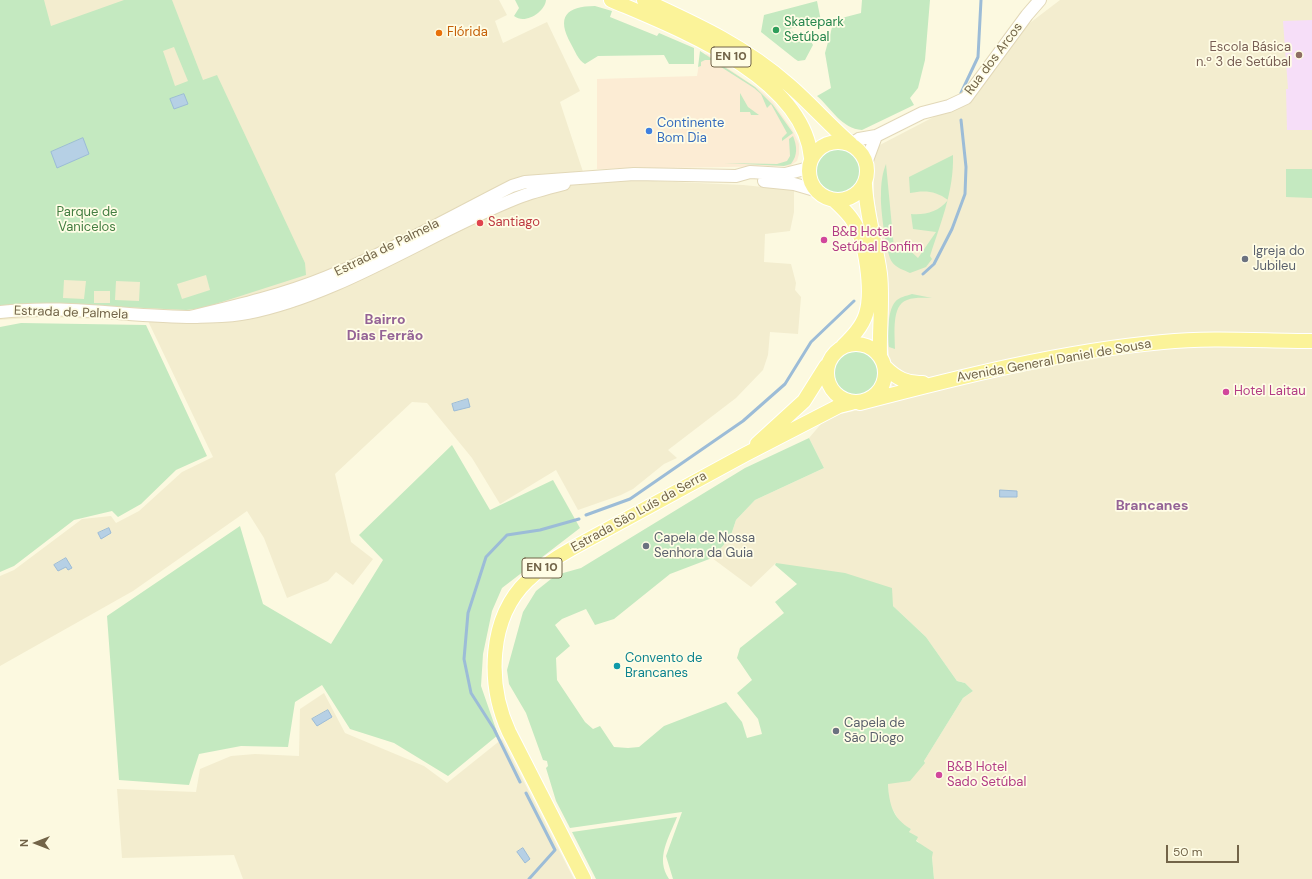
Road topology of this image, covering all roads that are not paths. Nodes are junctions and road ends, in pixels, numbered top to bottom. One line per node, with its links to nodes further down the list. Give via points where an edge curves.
1 (611, 0): 6 (main road, EN 10, via 702,41 734,59 766,83 787,104 804,128 810,143)
2 (644, 0): 5 (main road, EN 10, via 736,45 789,85)
3 (1040, 0): 4 (street, Rua dos Arcos, via 966,98 950,106 922,113)
4 (876, 136): 5 (street, Rua dos Arcos); 7 (street)
5 (850, 144): 6 (main road, via 829,142 819,148); 7 (main road, EN 10, via 864,156)
6 (810, 163): 8 (street, Estrada de Palmela, via 785,174 750,172); 10 (main road, EN 10, via 810,177)
7 (866, 163): 9 (main road, EN 10)
8 (736, 176): 10 (street, Estrada de Palmela, via 750,180 794,184); 12 (street, Estrada de Palmela, via 634,174 545,180 512,186 405,241 327,277 268,297 190,317 50,310)
9 (865, 184): 11 (main road, via 861,192 853,197); 16 (main road, EN 10, via 882,291)
10 (818, 191): 11 (main road, EN 10)
11 (835, 201): 14 (main road, EN 10, via 854,222 860,236 869,296 863,320)
12 (0, 312)
13 (1312, 341): 17 (main road, Avenida General Daniel de Sousa, via 1165,341 1062,357)
14 (843, 346): 15 (main road, EN 10); 16 (main road, via 866,345)
15 (828, 361): 18 (main road, via 827,381 831,389 842,400); 19 (main road, Estrada São Luís da Serra / EN 10, via 804,401)
16 (882, 362): 17 (main road, via 900,379 913,383); 18 (main road, EN 10, via 885,378 877,394 869,400)
17 (939, 382): 18 (main road)
18 (856, 403): 19 (main road, Estrada São Luís da Serra / EN 10, via 840,406)
19 (746, 454): 20 (main road, Estrada São Luís da Serra / EN 10, via 553,560 520,588 504,618 497,640 495,667 500,709 509,732)
20 (584, 879)

